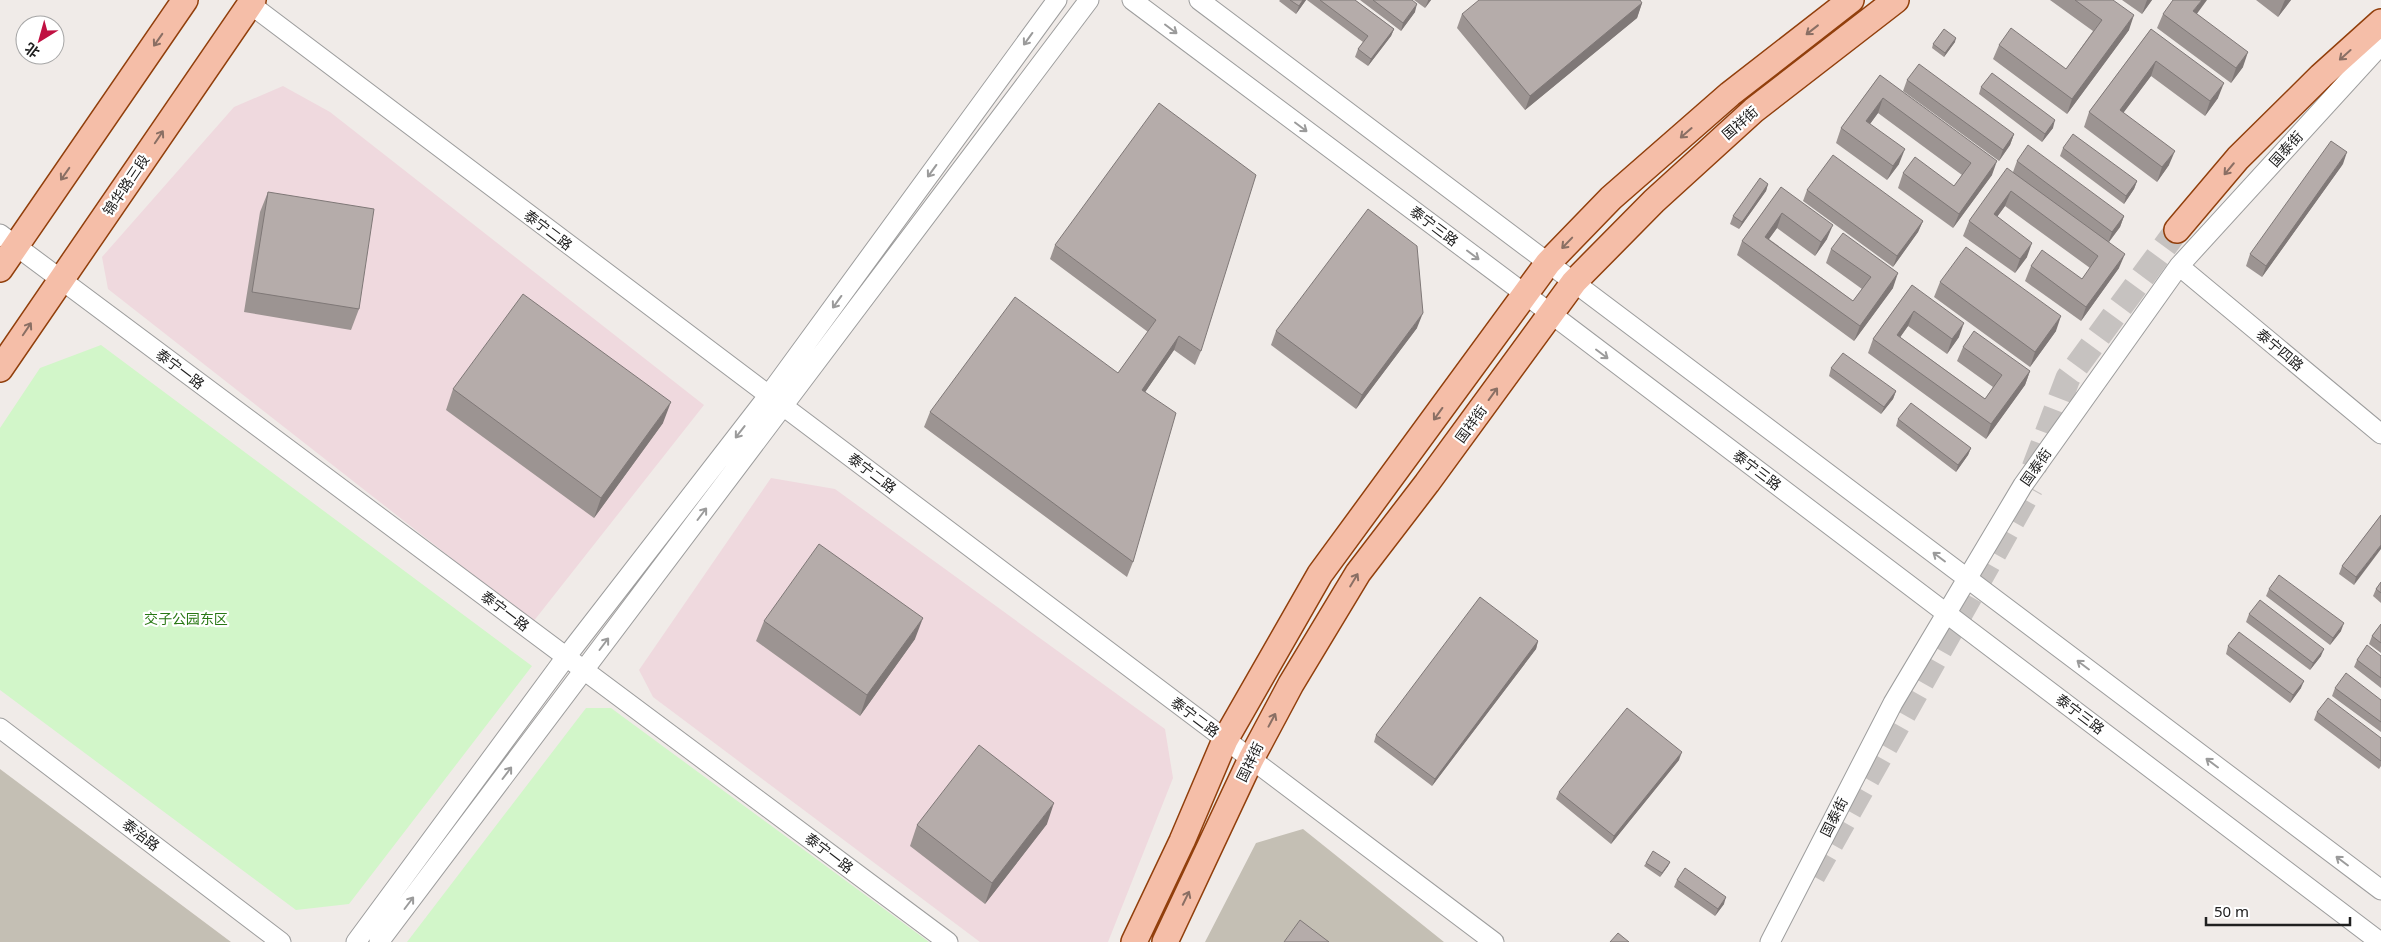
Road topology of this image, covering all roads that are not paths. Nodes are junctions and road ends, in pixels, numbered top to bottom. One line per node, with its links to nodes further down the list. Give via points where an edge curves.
1 (185, 0): 12 (main road, one-way to 12)
2 (1057, 0): 21 (street, one-way to 21)
3 (1089, 0): 21 (street)
4 (1132, 0): 18 (street, 泰宁三路, one-way to 18)
5 (1199, 0): 13 (street)
6 (1851, 0): 13 (main road, 国祥街, one-way to 13, via 1730,94 1611,198)
7 (1896, 0): 17 (main road, 国祥街, via 1754,110 1654,200)
8 (251, 2): 16 (main road, 锦华路三段, one-way to 8); 21 (street, 泰宁二路)
9 (2381, 22): 11 (main road, one-way to 11, via 2238,158)
10 (2381, 45): 14 (street, 国泰街)
11 (2177, 230)
12 (8, 240): 15 (main road); 16 (street, 泰宁一路)
13 (1548, 263): 17 (street); 18 (main road, 国祥街)
14 (2179, 266): 22 (street, 泰宁四路); 23 (street, 国泰街, via 2023,484)
15 (0, 268)
16 (61, 280): 20 (main road, 锦华路三段, one-way to 16); 25 (street, 泰宁一路)
17 (1574, 282): 19 (main road, 国祥街); 23 (street, one-way to 17)
18 (1525, 294): 19 (street, 泰宁三路); 28 (main road, 国祥街, one-way to 28, via 1320,574)
19 (1550, 315): 24 (street, 泰宁三路, one-way to 24); 29 (main road, 国祥街, one-way to 19, via 1291,684 1358,573)
20 (0, 369)
21 (776, 401): 25 (street, one-way to 25); 26 (street, one-way to 21); 28 (street, 泰宁二路)
22 (2381, 434)
23 (1967, 578): 24 (street, 国泰街); 30 (street, one-way to 23)
24 (1946, 613): 31 (street, 泰宁三路); 39 (street, 国泰街, via 1893,703)
25 (566, 657): 26 (street, 泰宁一路); 33 (street)
26 (584, 671): 34 (street, one-way to 26); 35 (street, 泰宁一路)
27 (0, 728): 32 (street, 泰治路)
28 (1225, 740): 29 (street, 泰宁二路); 36 (main road, 国祥街)
29 (1251, 759): 37 (main road, 国祥街, one-way to 29); 38 (street, 泰宁二路)
30 (2381, 890)
31 (2380, 941)
32 (281, 942)
33 (356, 942)
34 (380, 942)
35 (948, 942)
36 (1134, 942)
37 (1165, 942)
38 (1494, 942)
39 (1770, 942)

